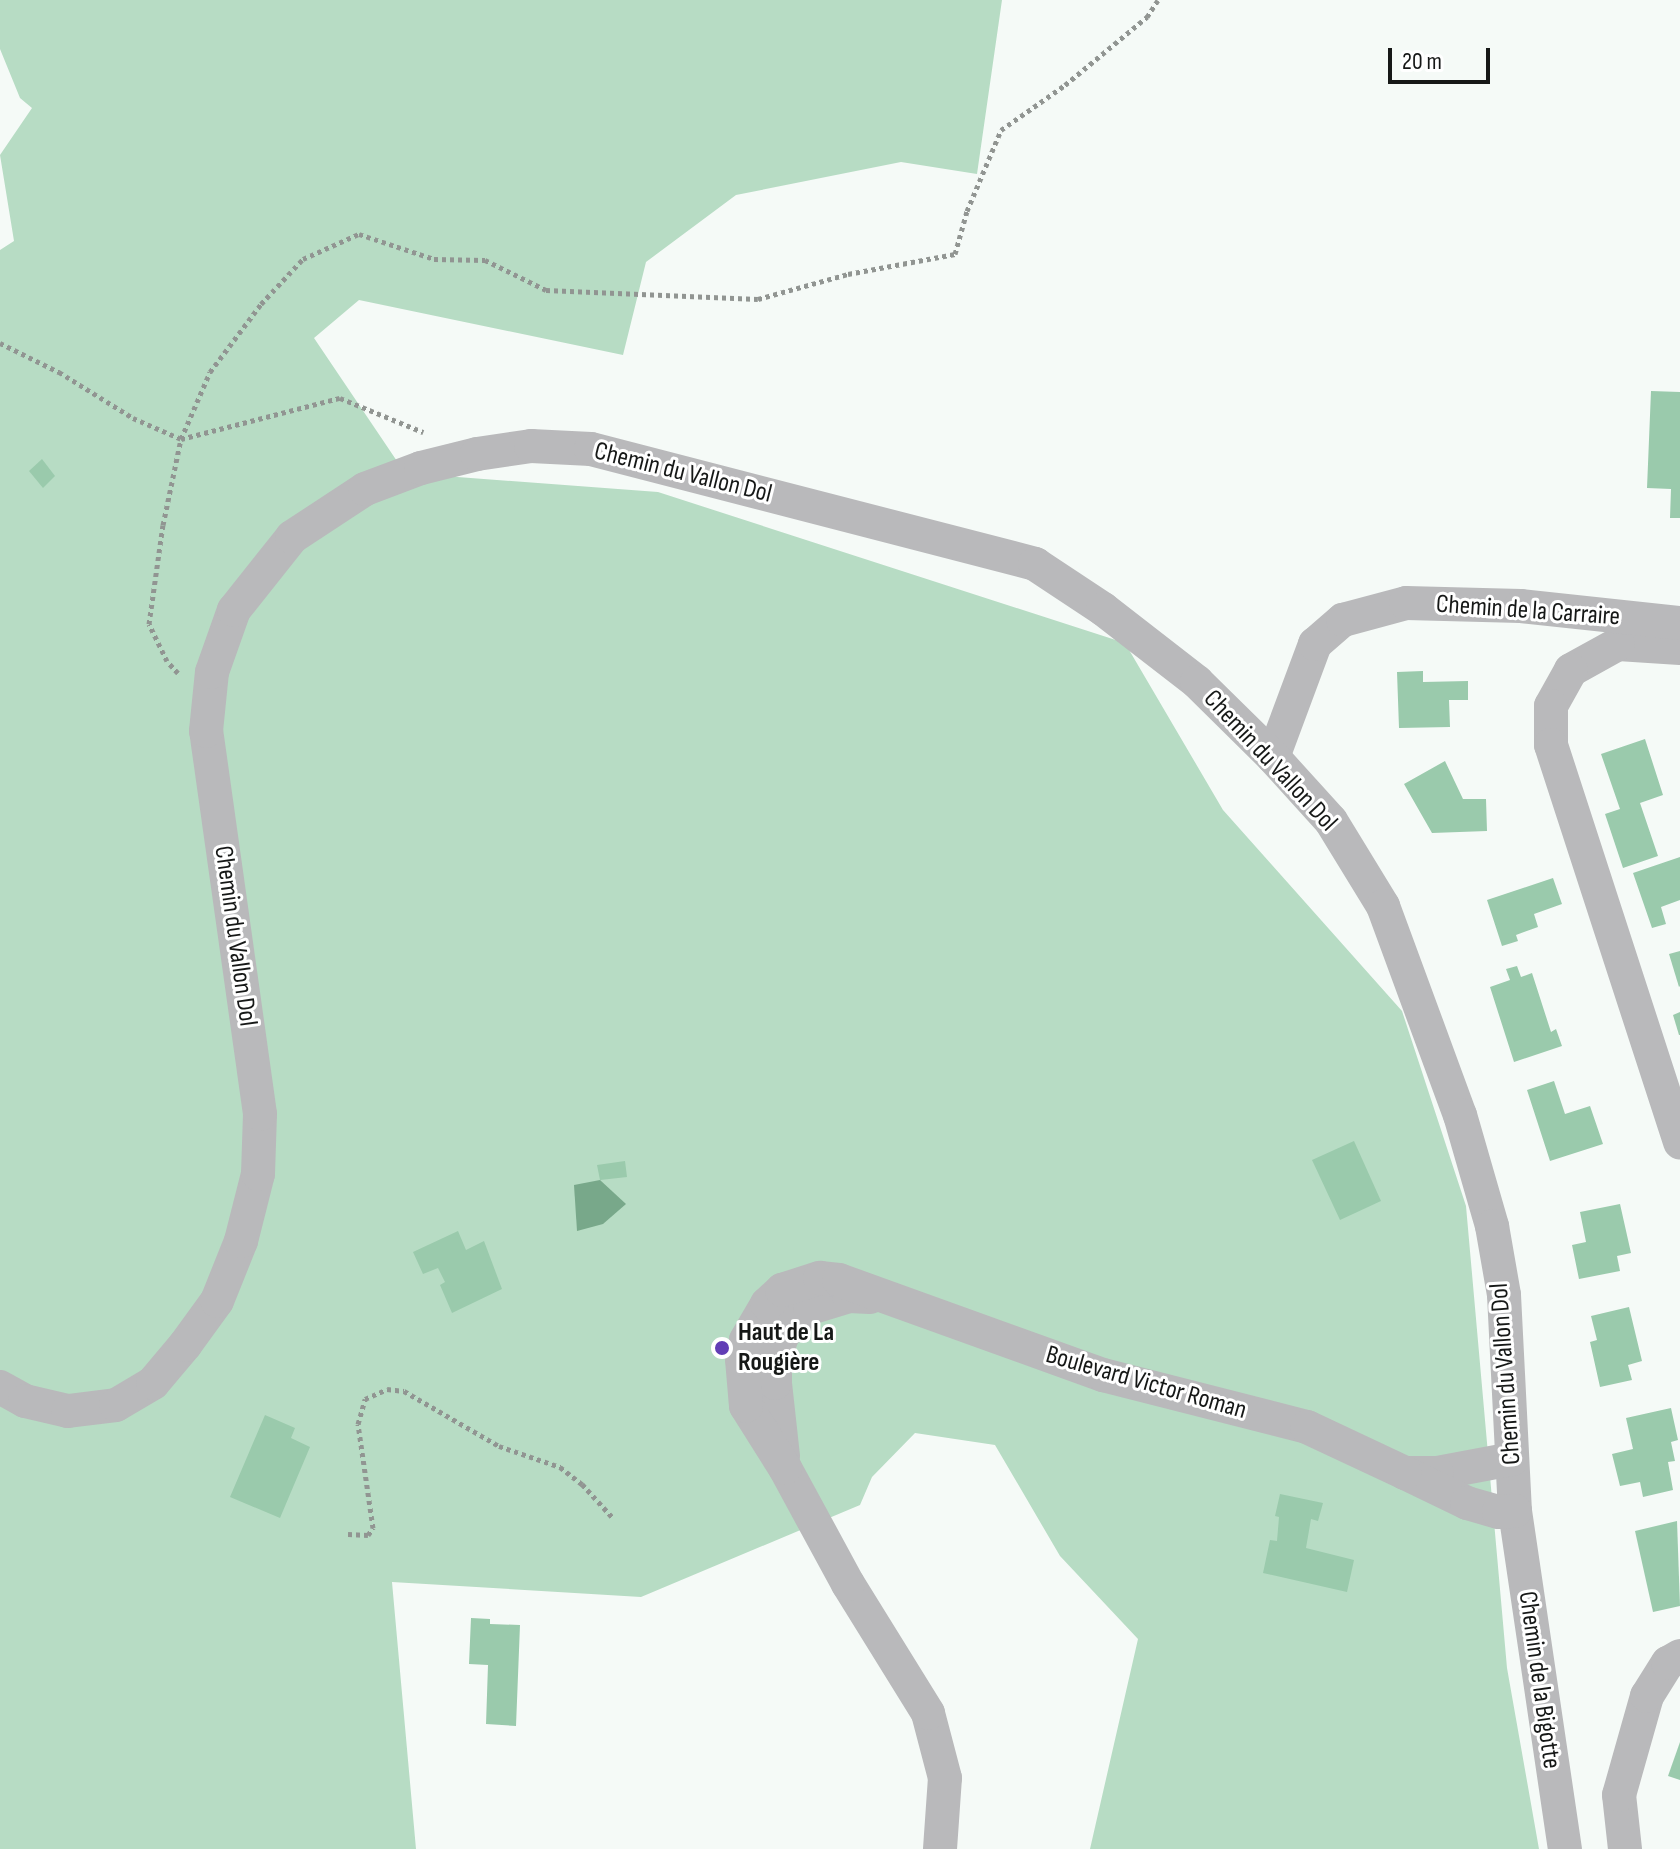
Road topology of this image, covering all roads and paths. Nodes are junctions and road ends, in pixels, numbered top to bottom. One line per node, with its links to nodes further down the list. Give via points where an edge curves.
1 (1158, 0): 3 (path, via 1147,17 1065,85 1001,130 955,254 848,274 758,299 546,290 485,260 434,259 359,234 303,259 261,304 210,372)
2 (0, 343): 3 (path)
3 (181, 439): 4 (path, via 340,398); 9 (path, via 149,624 167,661)
4 (477, 454): 9 (street, Chemin du Vallon Dol, via 365,489 292,537 234,610 212,672); 10 (street, Chemin du Vallon Dol, via 531,446 591,449 1035,564 1197,682)
5 (1580, 614): 6 (street, Chemin de la Carraire); 8 (street); 10 (street, Chemin de la Carraire, via 1521,606 1406,603 1343,620 1315,644)
6 (1680, 623)
7 (1680, 648): 8 (street, via 1618,644)
8 (1571, 670): 11 (street, via 1551,706 1551,745)
9 (209, 704): 12 (street, Chemin du Vallon Dol, via 206,731 260,1114 258,1174 241,1241 217,1301 153,1383 116,1405 68,1411 25,1401)
10 (1273, 757): 13 (street, Chemin du Vallon Dol, via 1331,821 1383,906 1460,1115 1492,1226 1504,1295)
11 (1680, 1143)
12 (0, 1387)
13 (1512, 1459): 14 (street, Boulevard Victor Roman, via 1437,1473); 15 (street, Chemin du Vallon Dol)
14 (1405, 1473): 15 (street, Boulevard Victor Roman, via 1467,1503); 19 (street, Boulevard Victor Roman, via 1307,1427 1103,1375 885,1297 849,1296 796,1318 775,1357 776,1415 785,1468 848,1584 928,1713 945,1778)
15 (1515, 1511): 20 (street, Chemin de la Bigotte)
16 (613, 1518): 17 (path, via 560,1467 499,1446 404,1391 387,1389 365,1399 358,1424 373,1528 368,1535)
17 (348, 1534)
18 (1680, 1656): 21 (street, via 1668,1663 1647,1696 1619,1795)
19 (940, 1849)
20 (1565, 1849)
21 (1625, 1849)

